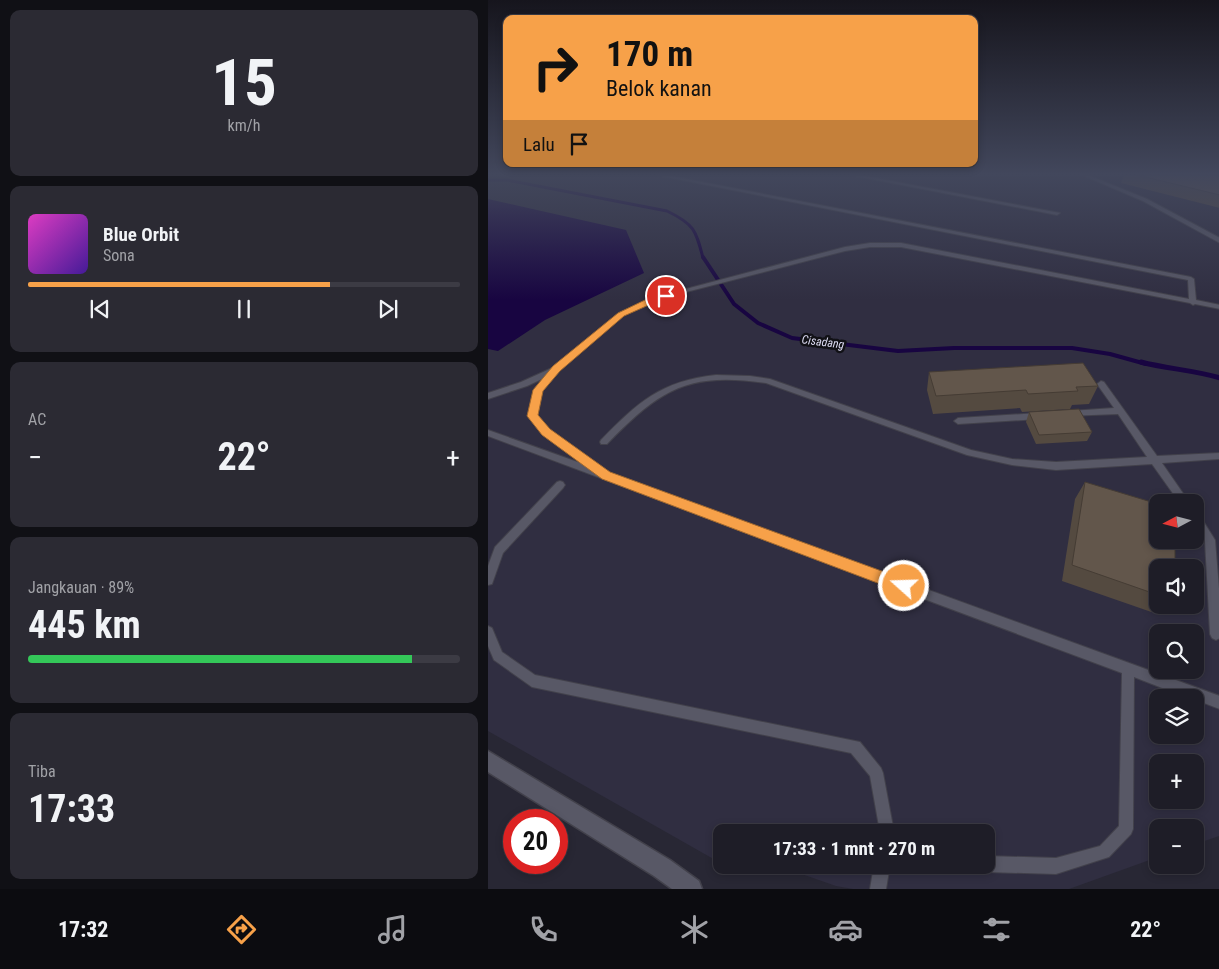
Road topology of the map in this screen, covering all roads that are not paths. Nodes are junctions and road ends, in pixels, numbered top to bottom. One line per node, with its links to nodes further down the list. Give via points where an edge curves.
1 (871, 216): 4 (lane, via 1192,279)
2 (1175, 216): 3 (lane)
3 (1220, 241)
4 (1193, 303): 5 (lane); 6 (lane, via 901,245 870,245 648,302 621,314)
5 (1220, 307)
6 (556, 368): 8 (lane, via 524,384); 17 (lane, via 538,390 533,416 546,432)
7 (1101, 384): 9 (lane)
8 (488, 396)
9 (1119, 411): 10 (lane); 16 (lane)
10 (1062, 414)
11 (1053, 415): 12 (lane)
12 (958, 421)
13 (488, 433): 17 (lane)
14 (604, 442): 16 (lane, via 640,406 667,390 702,377 735,376 767,381 970,453 1012,462 1056,466)
15 (1220, 456): 16 (lane)
16 (1152, 459): 19 (lane)
17 (606, 475): 24 (lane)
18 (560, 485): 21 (lane, via 499,550)
19 (1178, 494)
20 (1204, 531): 23 (lane, via 1210,540)
21 (488, 580)
22 (488, 632): 27 (lane, via 498,656 532,680 854,747 876,773)
23 (1216, 634)
24 (1128, 669): 25 (lane); 28 (lane, via 1126,829 1104,852 1056,866)
25 (1220, 703)
26 (488, 761): 30 (street)
27 (886, 824)
28 (995, 864)
29 (880, 874): 31 (lane)
30 (691, 889)
31 (878, 889)

